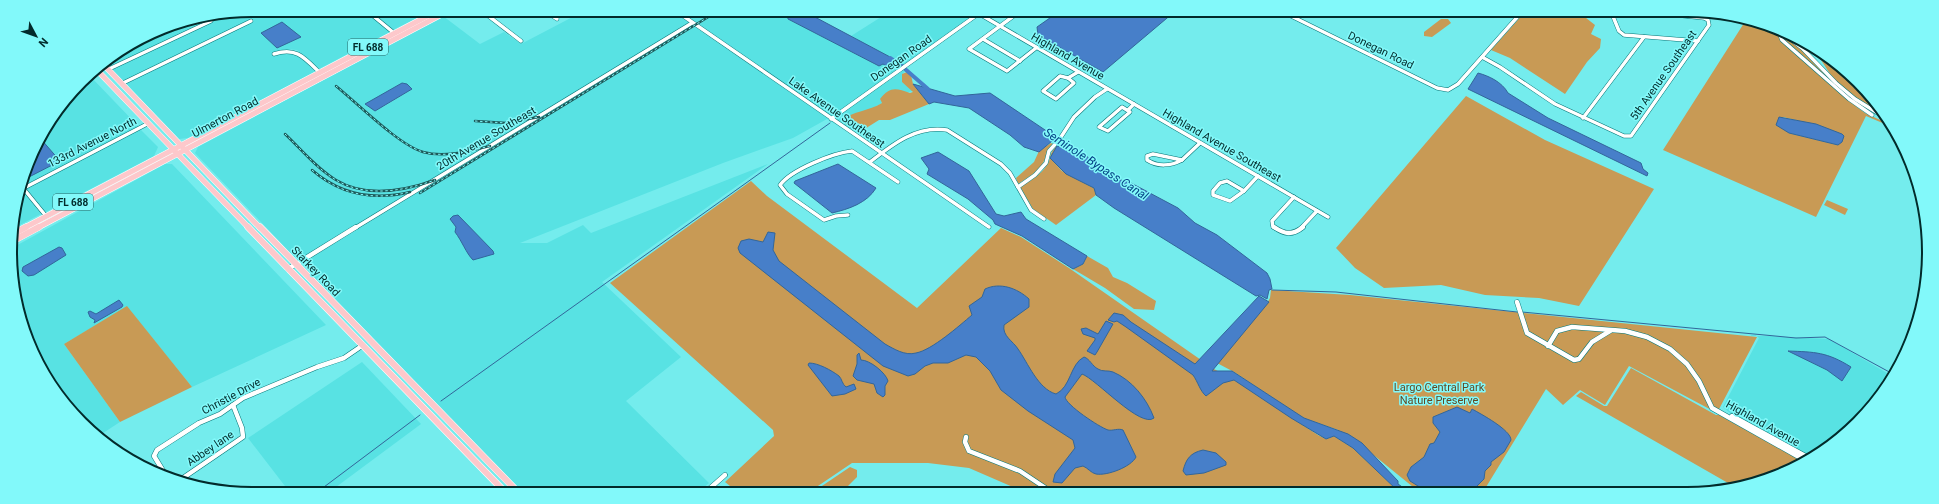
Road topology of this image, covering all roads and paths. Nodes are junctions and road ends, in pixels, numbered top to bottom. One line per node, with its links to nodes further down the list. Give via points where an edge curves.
1 (374, 17): 20 (street)
2 (425, 17): 20 (main road, Ulmerton Road / FL 688)
3 (426, 17): 26 (main road, via 390,38)
4 (436, 17): 26 (main road, Ulmerton Road / FL 688)
5 (490, 17): 24 (street)
6 (554, 17): 15 (street)
7 (684, 17): 18 (street, Lake Avenue Southeast)
8 (973, 17): 47 (street, Donegan Road)
9 (985, 17): 19 (street, Highland Avenue)
10 (1012, 17): 19 (street)
11 (1293, 17): 31 (street, Donegan Road, via 1437,88 1448,90 1458,84)
12 (1517, 17): 31 (street)
13 (1613, 17): 22 (street, via 1619,31 1624,35)
14 (1702, 18): 25 (street, 5th Avenue Southeast, via 1708,20 1709,25)
15 (557, 19)
16 (211, 21): 33 (street)
17 (252, 21): 39 (street)
18 (692, 23): 47 (street, Lake Avenue Southeast); 74 (street, 20th Avenue Southeast)
19 (999, 27): 23 (street); 29 (street, Highland Avenue)
20 (394, 33): 28 (main road, Ulmerton Road / FL 688)
21 (1780, 36): 49 (street, via 1849,99)
22 (1644, 37): 25 (street); 48 (street)
23 (983, 39): 32 (street); 32 (street, via 969,50 1007,71)
24 (521, 41)
25 (1698, 41): 48 (street, 5th Avenue Southeast, via 1631,136 1627,137)
26 (386, 43): 37 (main road, Ulmerton Road / FL 688)
27 (1796, 44): 46 (street, via 1862,106)
28 (367, 47): 34 (main road, Ulmerton Road / FL 688); 37 (main road)
29 (1036, 48): 32 (street); 35 (street, Highland Avenue)
30 (274, 54): 34 (street, via 296,52)
31 (1482, 57): 48 (street, via 1514,74 1548,100)
32 (1020, 61)
33 (109, 69): 39 (main road, Starkey Road)
34 (319, 72): 40 (main road); 52 (main road, Ulmerton Road / FL 688)
35 (1078, 72): 38 (street); 41 (street, Highland Avenue)
36 (100, 73): 42 (main road, Starkey Road)
37 (325, 76): 40 (main road, Ulmerton Road / FL 688)
38 (1068, 78): 38 (street, via 1060,76 1044,88 1044,93 1056,100 1073,86)
39 (122, 84): 43 (main road, Starkey Road)
40 (301, 88): 54 (main road, Ulmerton Road / FL 688)
41 (1107, 89): 44 (street, Highland Avenue Southeast); 62 (street, via 1074,117 1059,140 1048,151 1046,163)
42 (122, 97): 43 (main road); 50 (main road, Starkey Road)
43 (136, 98): 52 (main road, Starkey Road)
44 (1134, 104): 45 (street); 51 (street, Highland Avenue Southeast)
45 (1128, 110): 45 (street, via 1122,107 1099,127 1108,131 1130,112)
46 (1876, 113)
47 (831, 118): 56 (street, Lake Avenue Southeast)
48 (1583, 118)
49 (1880, 118)
50 (147, 124): 53 (main road, Starkey Road); 61 (street, 133rd Avenue North)
51 (1200, 143): 57 (street); 59 (street, Highland Avenue Southeast)
52 (180, 145): 53 (main road, Ulmerton Road / FL 688); 54 (main road, Starkey Road)
53 (172, 149): 55 (main road, Starkey Road); 68 (main road, Ulmerton Road / FL 688)
54 (185, 150): 55 (main road, Ulmerton Road / FL 688); 74 (main road, Starkey Road)
55 (177, 154): 73 (main road, Ulmerton Road / FL 688); 75 (main road, Starkey Road)
56 (881, 154): 58 (street); 62 (street, via 926,129 940,128 956,135 1001,164); 71 (street, Lake Avenue Southeast)
57 (1183, 160): 57 (street, via 1153,154 1147,156 1150,162 1157,164 1170,165)
58 (870, 162): 60 (street); 67 (street, via 852,151 843,152 793,172 781,182 782,189 824,220)
59 (1258, 176): 64 (street); 65 (street, Highland Avenue Southeast)
60 (898, 182)
61 (26, 187)
62 (1018, 187): 70 (street, via 1031,210)
63 (25, 190): 68 (street)
64 (1244, 191): 64 (street, via 1227,181 1220,183 1213,191 1213,195 1228,202)
65 (1294, 197): 66 (street, Highland Avenue Southeast); 66 (street, via 1272,221 1273,227 1281,233 1288,235 1297,232)
66 (1317, 211): 69 (street, Highland Avenue Southeast)
67 (848, 215)
68 (46, 216): 72 (main road, Ulmerton Road / FL 688)
69 (1328, 217)
70 (1044, 218)
71 (989, 227)
72 (18, 231)
73 (18, 238)
74 (296, 264): 75 (street, 20th Avenue Southeast); 89 (main road, Starkey Road)
75 (288, 269): 78 (main road, Starkey Road)
76 (1517, 302): 79 (street, via 1527,333)
77 (1611, 330): 79 (street, Highland Avenue, via 1563,328 1557,331); 79 (street, via 1590,341 1576,360); 80 (street, Highland Avenue, via 1647,337 1670,349 1694,372)
78 (363, 345): 81 (street, Christie Drive, via 344,358 317,366 265,388); 88 (main road, Starkey Road)
79 (1548, 346)
80 (1709, 402): 83 (street, Highland Avenue); 84 (street, Highland Avenue, via 1712,408)
81 (233, 405): 85 (street, Christie Drive, via 157,450 154,456); 87 (street, Abbey lane, via 243,437)
82 (966, 437): 91 (street, via 965,442 969,451 1020,471)
83 (1805, 456)
84 (1801, 458)
85 (162, 469)
86 (725, 475): 90 (street)
87 (184, 477)
88 (500, 487)
89 (513, 487)
90 (711, 487)
91 (1044, 487)

